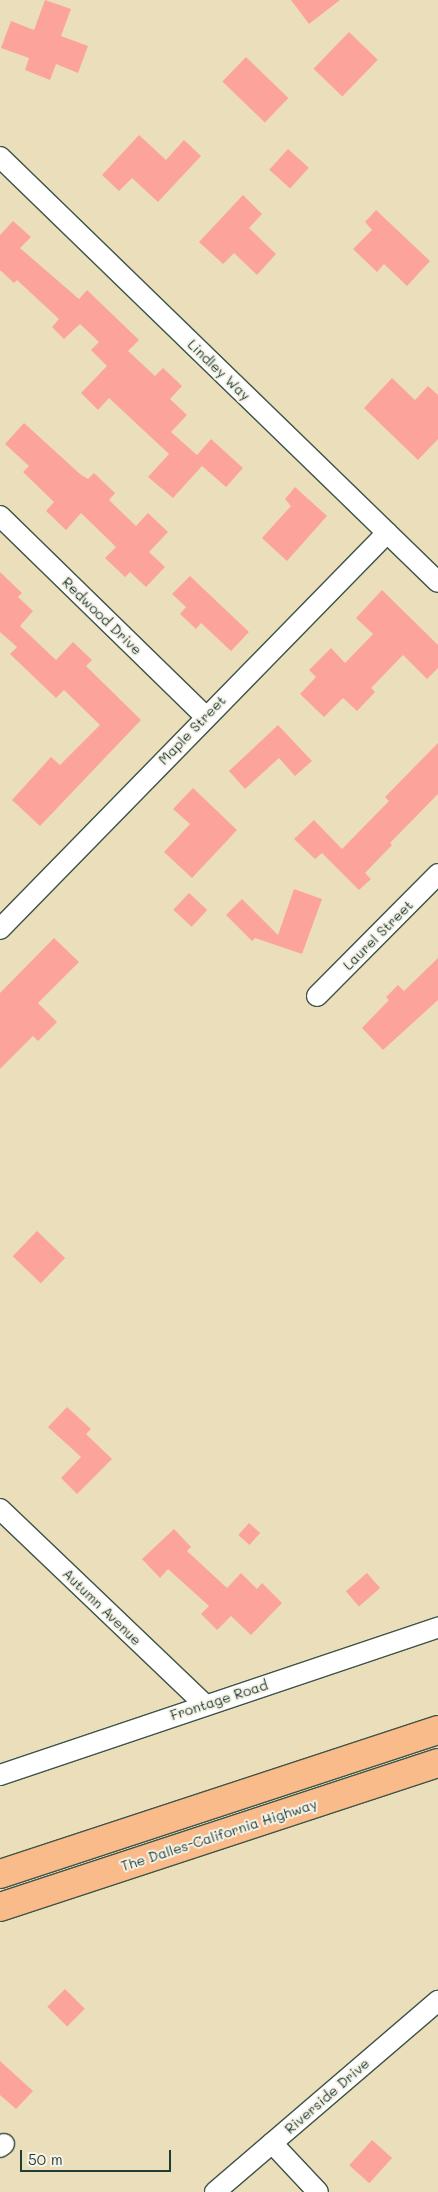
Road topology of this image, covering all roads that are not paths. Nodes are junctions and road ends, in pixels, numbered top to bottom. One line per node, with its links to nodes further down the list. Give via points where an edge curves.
1 (0, 157): 3 (street, Lindley Way)
2 (0, 516): 5 (street, Redwood Drive)
3 (387, 533): 4 (street, Lindley Way); 5 (street, Maple Street)
4 (438, 582)
5 (205, 716): 7 (street, Maple Street)
6 (438, 874): 8 (street, Laurel Street)
7 (0, 929)
8 (317, 996)
9 (0, 1509): 11 (street, Autumn Avenue)
10 (438, 1628): 11 (street, Frontage Road)
11 (204, 1704): 14 (street, Frontage Road)
12 (438, 1730): 15 (highway)
13 (438, 1763): 16 (highway, The Dalles-California Highway)
14 (0, 1775)
15 (0, 1874)
16 (0, 1907)
17 (438, 2001): 18 (street, Riverside Drive)
18 (272, 2143): 19 (street, Riverside Drive); 20 (street)
19 (216, 2192)
20 (318, 2192)

